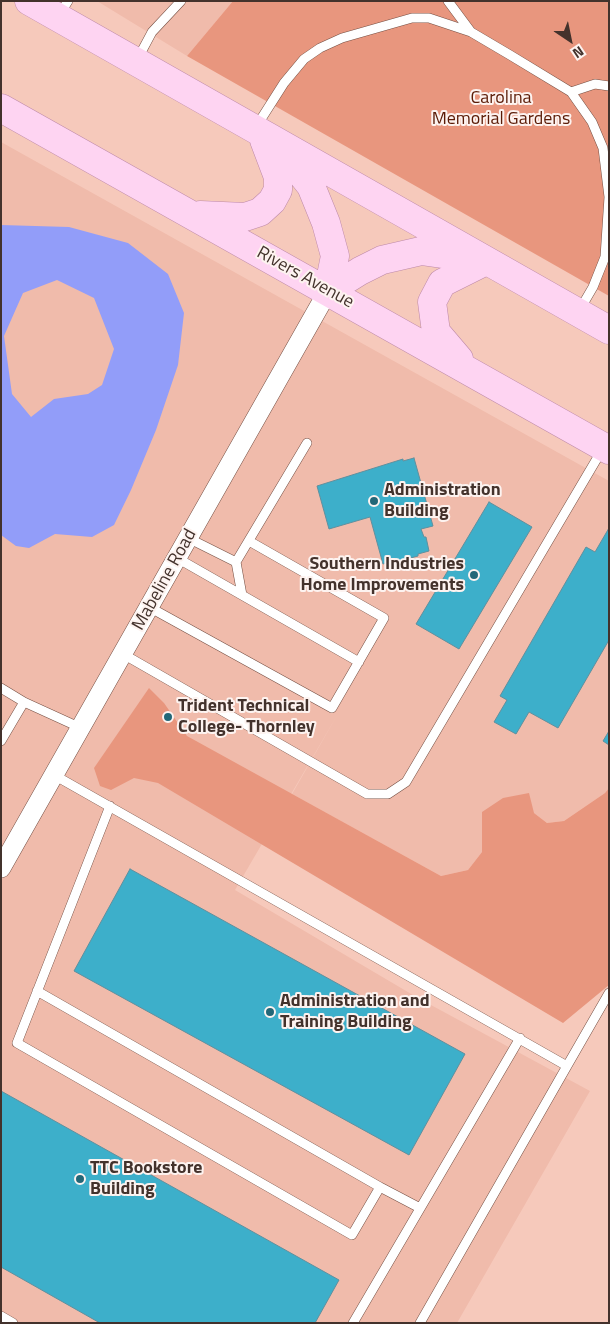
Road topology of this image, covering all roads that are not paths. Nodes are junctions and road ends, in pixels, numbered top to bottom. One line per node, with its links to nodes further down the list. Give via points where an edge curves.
1 (29, 1): 4 (main road)
2 (181, 1): 6 (lane, via 152,32)
3 (448, 1): 5 (lane)
4 (63, 9): 6 (main road)
5 (471, 32): 8 (lane); 10 (lane, via 429,18 412,18 342,38 320,48 304,58 284,83)
6 (136, 62): 10 (main road)
7 (609, 86): 8 (lane, via 595,84)
8 (571, 92): 14 (lane, via 592,122 603,148 609,197 605,257)
9 (1, 108): 11 (main road, Rivers Avenue)
10 (264, 135): 11 (main road, via 278,178 278,190 272,201 260,212 245,217); 12 (main road); 13 (main road, via 311,186 335,256)
11 (191, 214): 13 (main road, Rivers Avenue)
12 (486, 261): 13 (main road, via 421,251 382,260); 14 (main road); 16 (main road, via 442,283 432,302 436,332)
13 (328, 291): 16 (main road, Rivers Avenue); 19 (street, Mabeline Road)
14 (578, 312): 15 (main road)
15 (609, 330)
16 (472, 373): 18 (main road, Rivers Avenue)
17 (307, 442): 20 (lane)
18 (606, 449): 25 (lane, via 406,782 388,794 368,794)
19 (188, 538): 21 (street, Mabeline Road); 22 (lane)
20 (249, 541): 22 (lane); 26 (lane, via 384,618)
21 (177, 558): 23 (lane); 24 (street, Mabeline Road)
22 (236, 562): 23 (lane)
23 (242, 595): 26 (lane)
24 (149, 607): 25 (street, Mabeline Road); 26 (lane, via 332,708)
25 (123, 654): 29 (street, Mabeline Road)
26 (359, 662)
27 (1, 688): 28 (lane)
28 (24, 702): 29 (lane); 30 (lane)
29 (81, 728): 31 (street, Mabeline Road)
30 (1, 741)
31 (54, 775): 32 (lane); 33 (street, Mabeline Road)
32 (110, 806): 34 (lane); 36 (lane)
33 (1, 868)
34 (37, 991): 38 (lane); 38 (lane, via 17,1043 352,1235)
35 (609, 993): 37 (lane)
36 (520, 1038): 37 (lane); 39 (lane)
37 (567, 1066): 43 (lane)
38 (380, 1187): 39 (lane)
39 (420, 1208): 42 (lane)
40 (1, 1316): 41 (lane)
41 (13, 1323)
42 (353, 1323)
43 (420, 1323)

